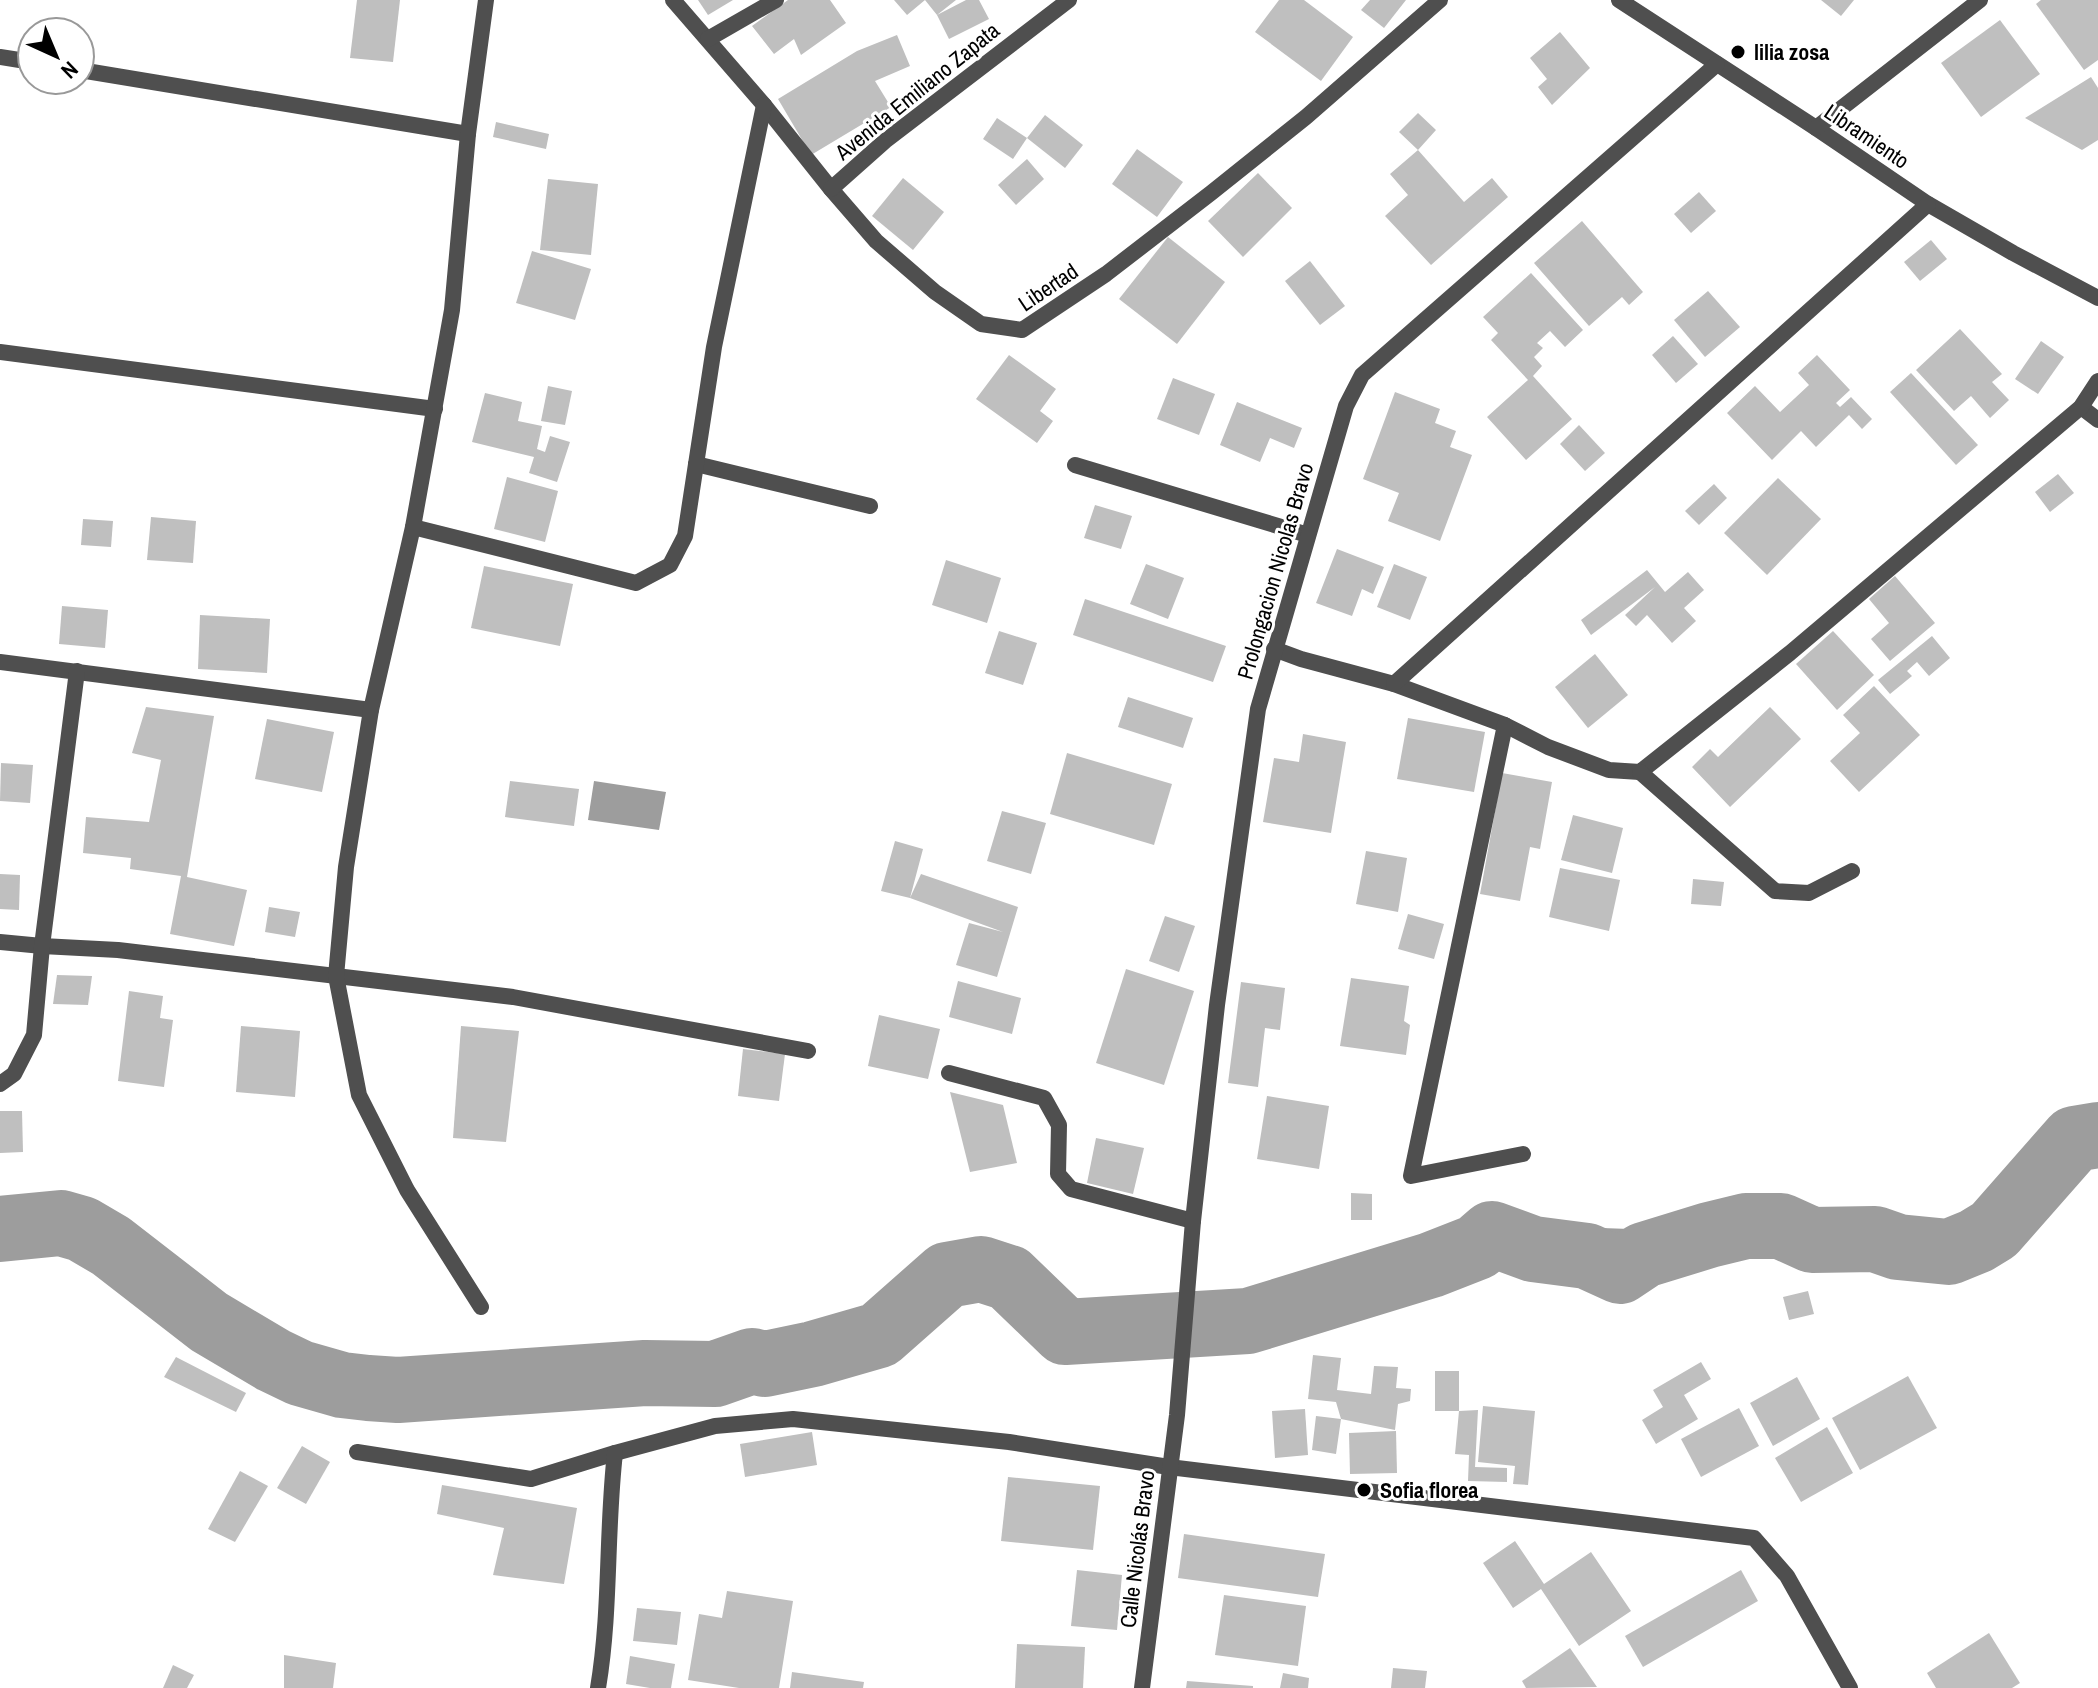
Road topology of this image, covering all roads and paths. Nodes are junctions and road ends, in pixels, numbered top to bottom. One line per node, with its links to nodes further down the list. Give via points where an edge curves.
1 (486, 0): 13 (street)
2 (673, 0): 8 (street, Libertad)
3 (776, 0): 8 (street)
4 (1069, 0): 14 (street, Avenida Emiliano Zapata, via 885,141)
5 (1440, 0): 14 (street, Libertad, via 1211,193 1022,330 981,324 935,292 876,241)
6 (1980, 0): 12 (street)
7 (1622, 1): 9 (street, Libramiento)
8 (708, 39): 11 (street, Libertad)
9 (1717, 64): 12 (street, Libramiento); 26 (street, Prolongacion Nicolas Bravo, via 1362,375 1346,406)
10 (96, 73): 13 (street)
11 (764, 105): 14 (street, Libertad); 22 (street, via 714,347)
12 (1816, 128): 15 (street, Libramiento)
13 (468, 134): 20 (street, via 452,310)
14 (831, 189)
15 (1928, 204): 16 (street, Libramiento); 30 (street)
16 (2098, 298)
17 (0, 352): 20 (street)
18 (2098, 381): 19 (street)
19 (2081, 407): 21 (street); 33 (street)
20 (435, 409): 25 (street)
21 (2098, 420)
22 (696, 464): 24 (street); 25 (street, via 685,536 670,565 636,583)
23 (1075, 465): 26 (street)
24 (870, 506)
25 (413, 527): 31 (street)
26 (1308, 535): 27 (street, Prolongacion Nicolas Bravo)
27 (1274, 649): 30 (street); 42 (street, Prolongacion Nicolas Bravo, via 1258,709 1239,841)
28 (0, 662): 29 (street)
29 (77, 671): 31 (street); 36 (street)
30 (1394, 684): 32 (street)
31 (371, 710): 37 (street, via 346,867)
32 (1505, 725): 33 (street, via 1609,770); 41 (street, via 1411,1176)
33 (1640, 772): 34 (street, via 1775,891 1809,893)
34 (1852, 871)
35 (0, 942): 36 (street)
36 (42, 946): 37 (street); 40 (street, via 34,1035 14,1074)
37 (336, 976): 38 (street, via 513,997); 44 (street, via 359,1095 407,1190)
38 (808, 1051)
39 (949, 1073): 42 (street, via 1044,1098 1059,1125 1058,1174 1071,1189)
40 (0, 1084)
41 (1523, 1154)
42 (1193, 1221): 43 (street, Prolongacion Nicolas Bravo)
43 (1189, 1270): 47 (street, Calle Nicolás Bravo)
44 (481, 1307)
45 (357, 1452): 46 (street, via 531,1479)
46 (615, 1453): 47 (street, via 715,1426 793,1419 1009,1442); 48 (street)
47 (1169, 1467): 49 (street, Calle Nicolás Bravo); 50 (street, via 1754,1538 1787,1576)
48 (598, 1688)
49 (1142, 1688)
50 (1850, 1688)

